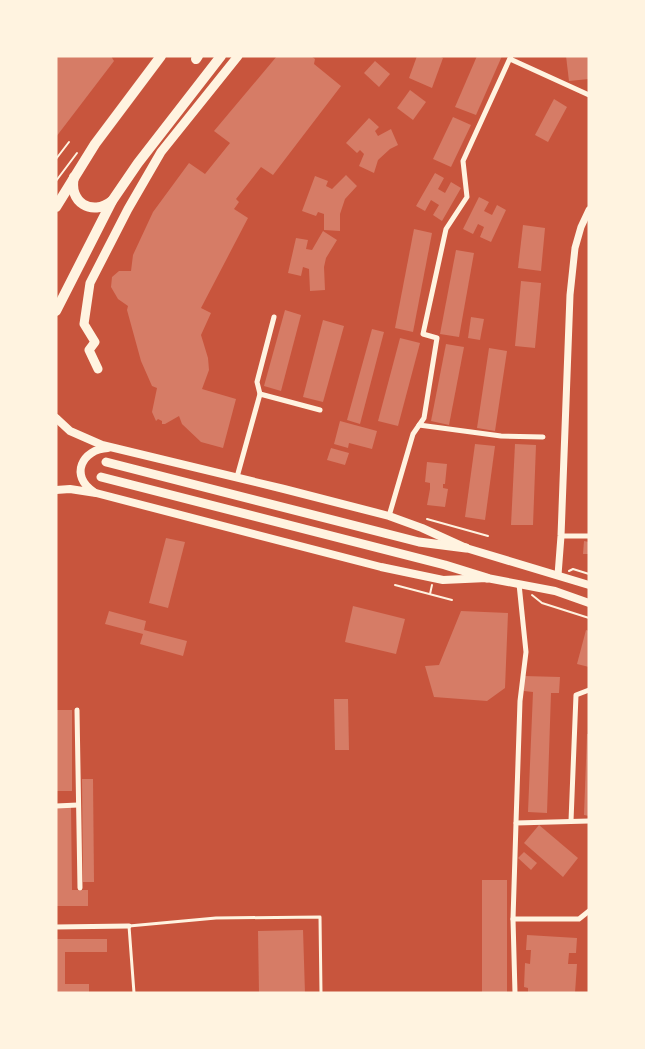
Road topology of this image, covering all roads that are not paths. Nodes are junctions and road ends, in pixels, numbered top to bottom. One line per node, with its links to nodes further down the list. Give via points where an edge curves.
1 (161, 56): 6 (highway)
2 (221, 56): 7 (highway)
3 (238, 56): 12 (main road, via 161,152 90,283 84,324 95,342 89,350)
4 (510, 58): 5 (street); 16 (street, via 463,161 467,197 446,228 423,334 437,338 424,418)
5 (589, 95)
6 (75, 174): 7 (highway, via 73,187 76,198 85,206 96,208); 8 (highway)
7 (112, 202): 10 (highway)
8 (56, 207)
9 (589, 210): 25 (street, via 575,248 570,295)
10 (56, 311)
11 (274, 317): 13 (street, via 257,382)
12 (98, 369)
13 (260, 394): 14 (street); 21 (street)
14 (320, 410)
15 (56, 418): 18 (main road, via 70,431)
16 (419, 425): 17 (street, via 501,436); 24 (street, via 413,434)
17 (543, 437)
18 (112, 447): 21 (main road); 23 (main road, via 93,451 82,464 83,481)
19 (106, 462): 27 (main road, via 418,542)
20 (101, 477): 29 (main road)
21 (237, 477): 24 (main road)
22 (56, 490): 23 (main road)
23 (96, 494): 29 (main road, via 381,567 443,580)
24 (389, 516): 27 (main road)
25 (561, 536): 26 (street); 28 (street)
26 (589, 536)
27 (466, 548): 28 (main road)
28 (558, 575): 31 (main road)
29 (487, 578): 30 (main road)
30 (519, 584): 32 (main road, via 555,591); 39 (street, via 526,652 520,701)
31 (589, 585)
32 (589, 603)
33 (589, 690): 37 (street, via 576,695)
34 (77, 710): 35 (street)
35 (78, 805): 36 (street); 40 (street)
36 (56, 806)
37 (571, 821): 38 (street); 39 (street)
38 (589, 821)
39 (516, 823): 42 (street)
40 (80, 888)
41 (589, 911): 42 (street, via 579,919)
42 (513, 919): 47 (street)
43 (129, 926): 44 (street); 45 (lane); 46 (lane, via 216,918 320,917)
44 (56, 927)
45 (134, 993)
46 (321, 993)
47 (515, 993)

